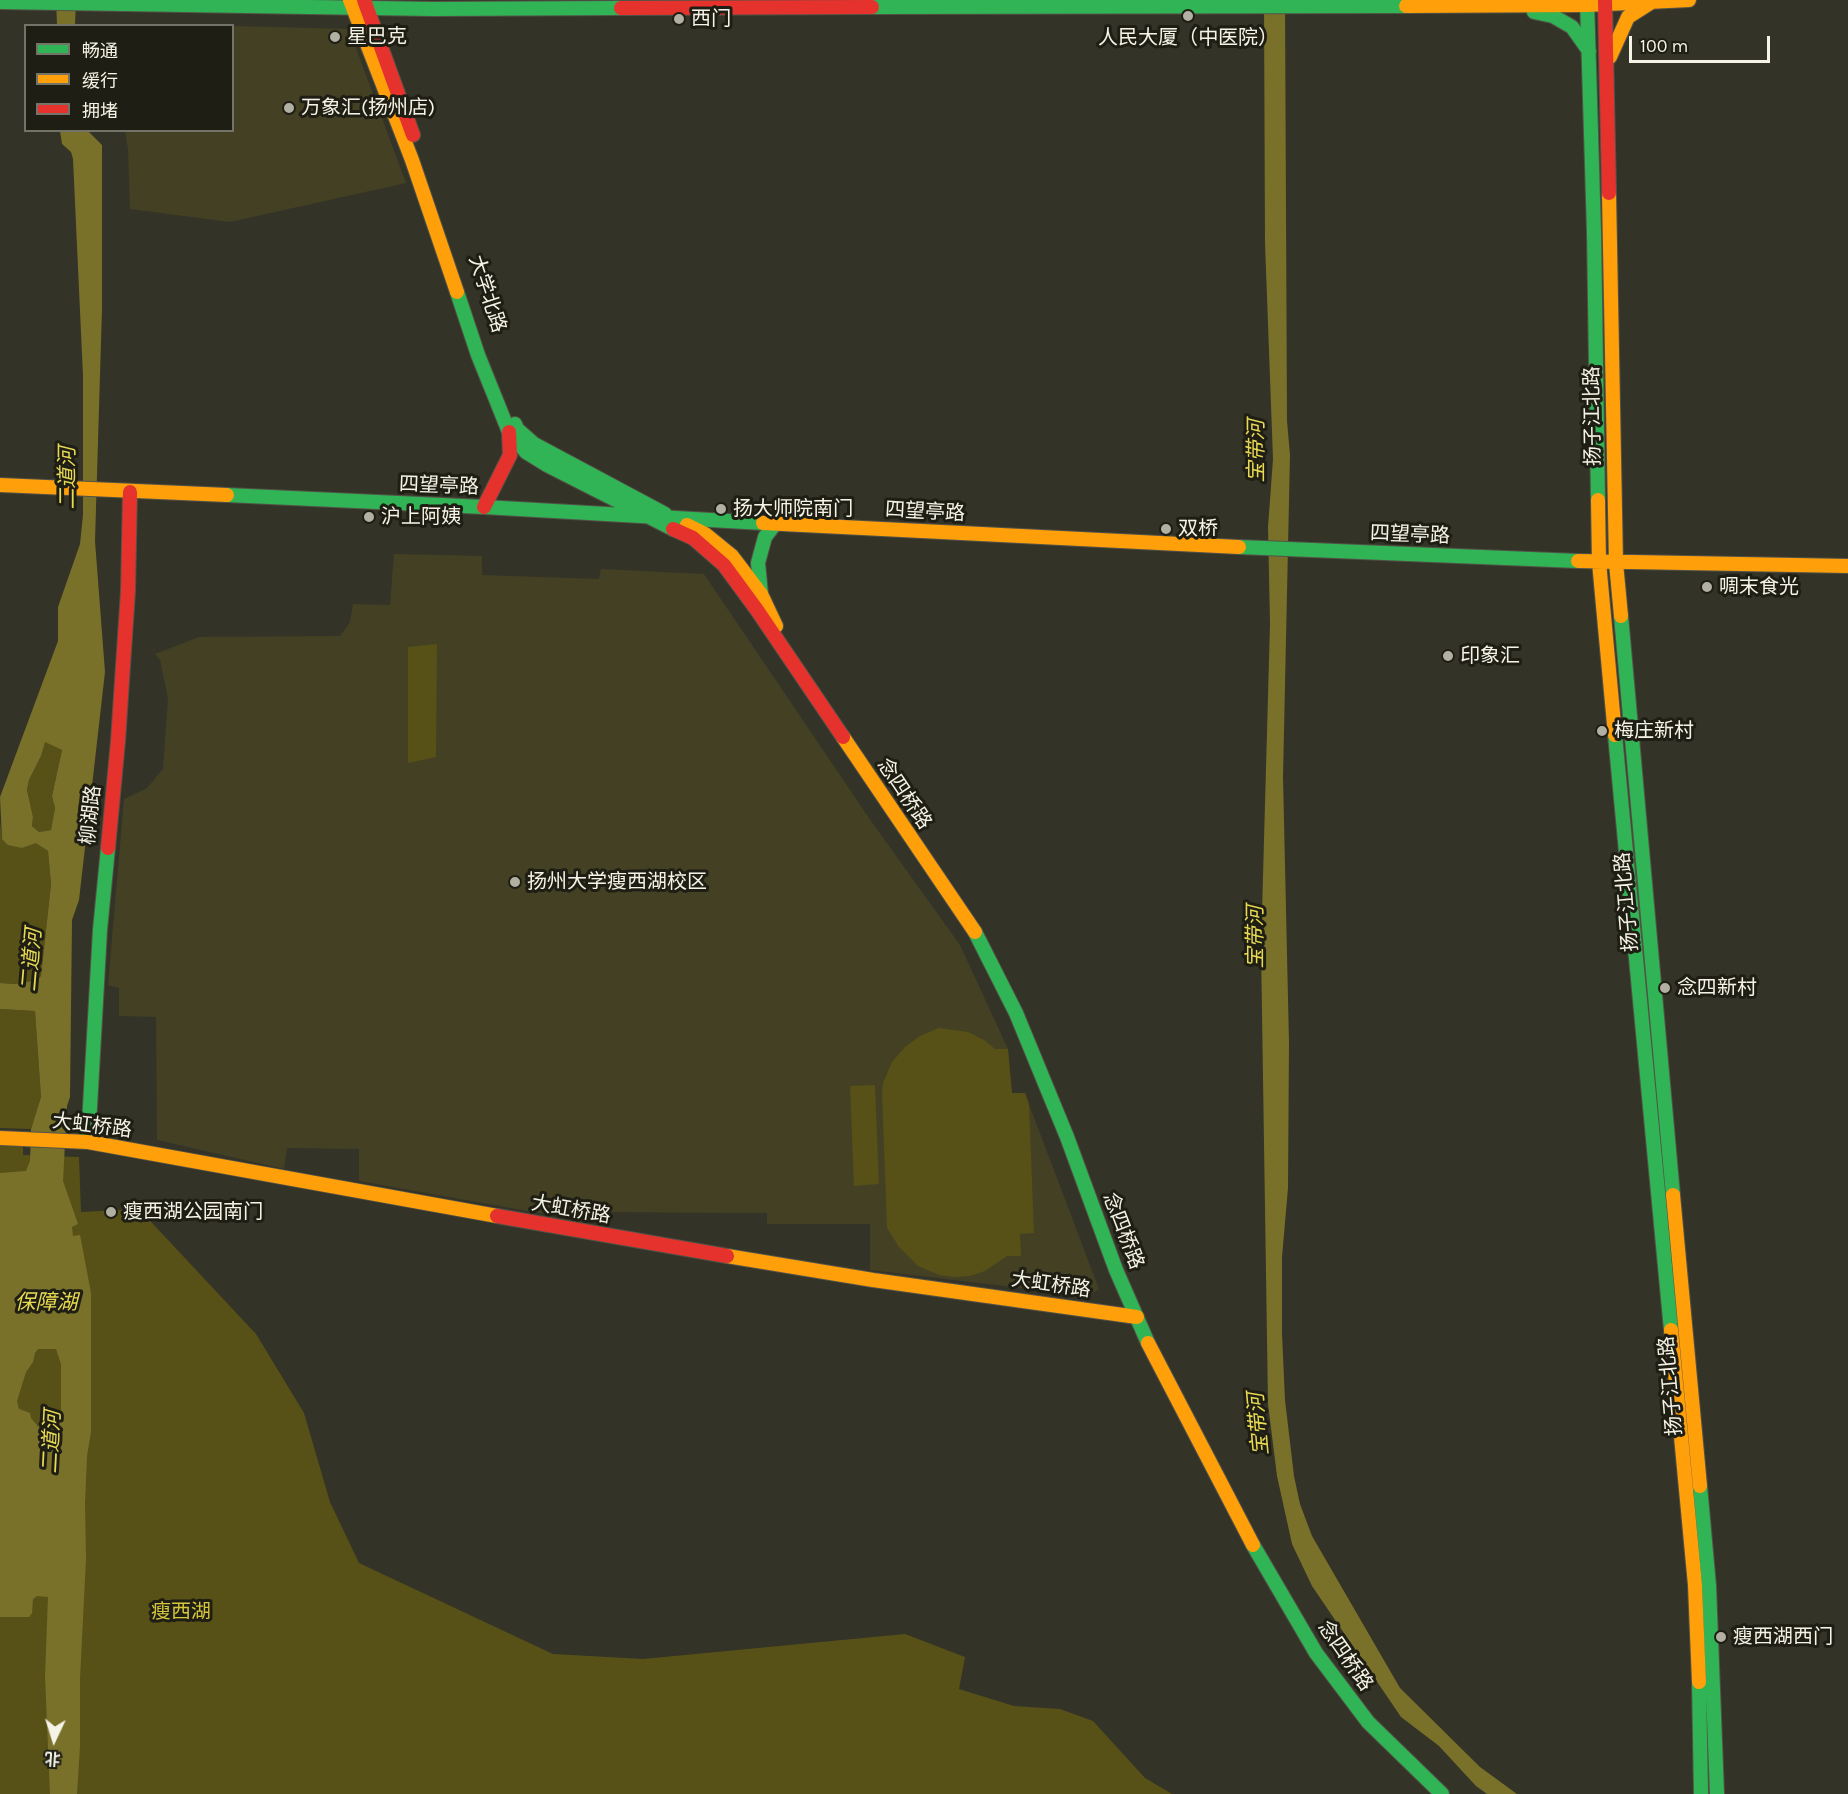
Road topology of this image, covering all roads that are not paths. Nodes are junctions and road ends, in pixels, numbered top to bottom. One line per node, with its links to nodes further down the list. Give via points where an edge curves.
1 (1689, 0): 4 (street)
2 (0, 2): 6 (street)
3 (1605, 2): 4 (street); 5 (street); 9 (street, 扬子江北路)
4 (1651, 2): 9 (street, via 1628,17)
5 (1587, 3): 7 (street); 8 (street, 扬子江北路)
6 (358, 4): 7 (street); 10 (street, 大学北路, via 478,356); 15 (street, 大学北路, via 407,119 486,353 518,429 534,444)
7 (1494, 5): 8 (street, via 1553,16 1572,27)
8 (1589, 51): 17 (street, 扬子江北路)
9 (1607, 70): 18 (street, 扬子江北路)
10 (509, 432): 13 (street, via 510,455); 14 (street, 大学北路, via 526,452)
11 (0, 485): 12 (street, 四望亭路)
12 (130, 492): 13 (street, 四望亭路); 23 (street, 柳湖路, via 118,741)
13 (484, 507): 14 (street, 四望亭路)
14 (644, 515): 15 (street, 四望亭路); 21 (street, 念四桥路, via 693,538 724,565)
15 (672, 518): 16 (street, 四望亭路); 20 (street, 念四桥路, via 705,534 732,556)
16 (775, 524): 17 (street, 四望亭路); 20 (street, via 765,537 758,563)
17 (1599, 562): 18 (street, 四望亭路); 26 (street, 扬子江北路, via 1695,1585)
18 (1616, 563): 19 (street, 四望亭路); 27 (street, 扬子江北路, via 1709,1586)
19 (1848, 566)
20 (761, 594): 21 (street, 念四桥路)
21 (793, 664): 24 (street, 念四桥路, via 980,940 1016,1013)
22 (0, 1138): 23 (street, 大虹桥路)
23 (81, 1142): 24 (street, 大虹桥路, via 664,1246)
24 (1137, 1317): 25 (street, 念四桥路, via 1155,1359 1256,1549 1316,1653 1368,1722)
25 (1442, 1794)
26 (1701, 1794)
27 (1717, 1794)

